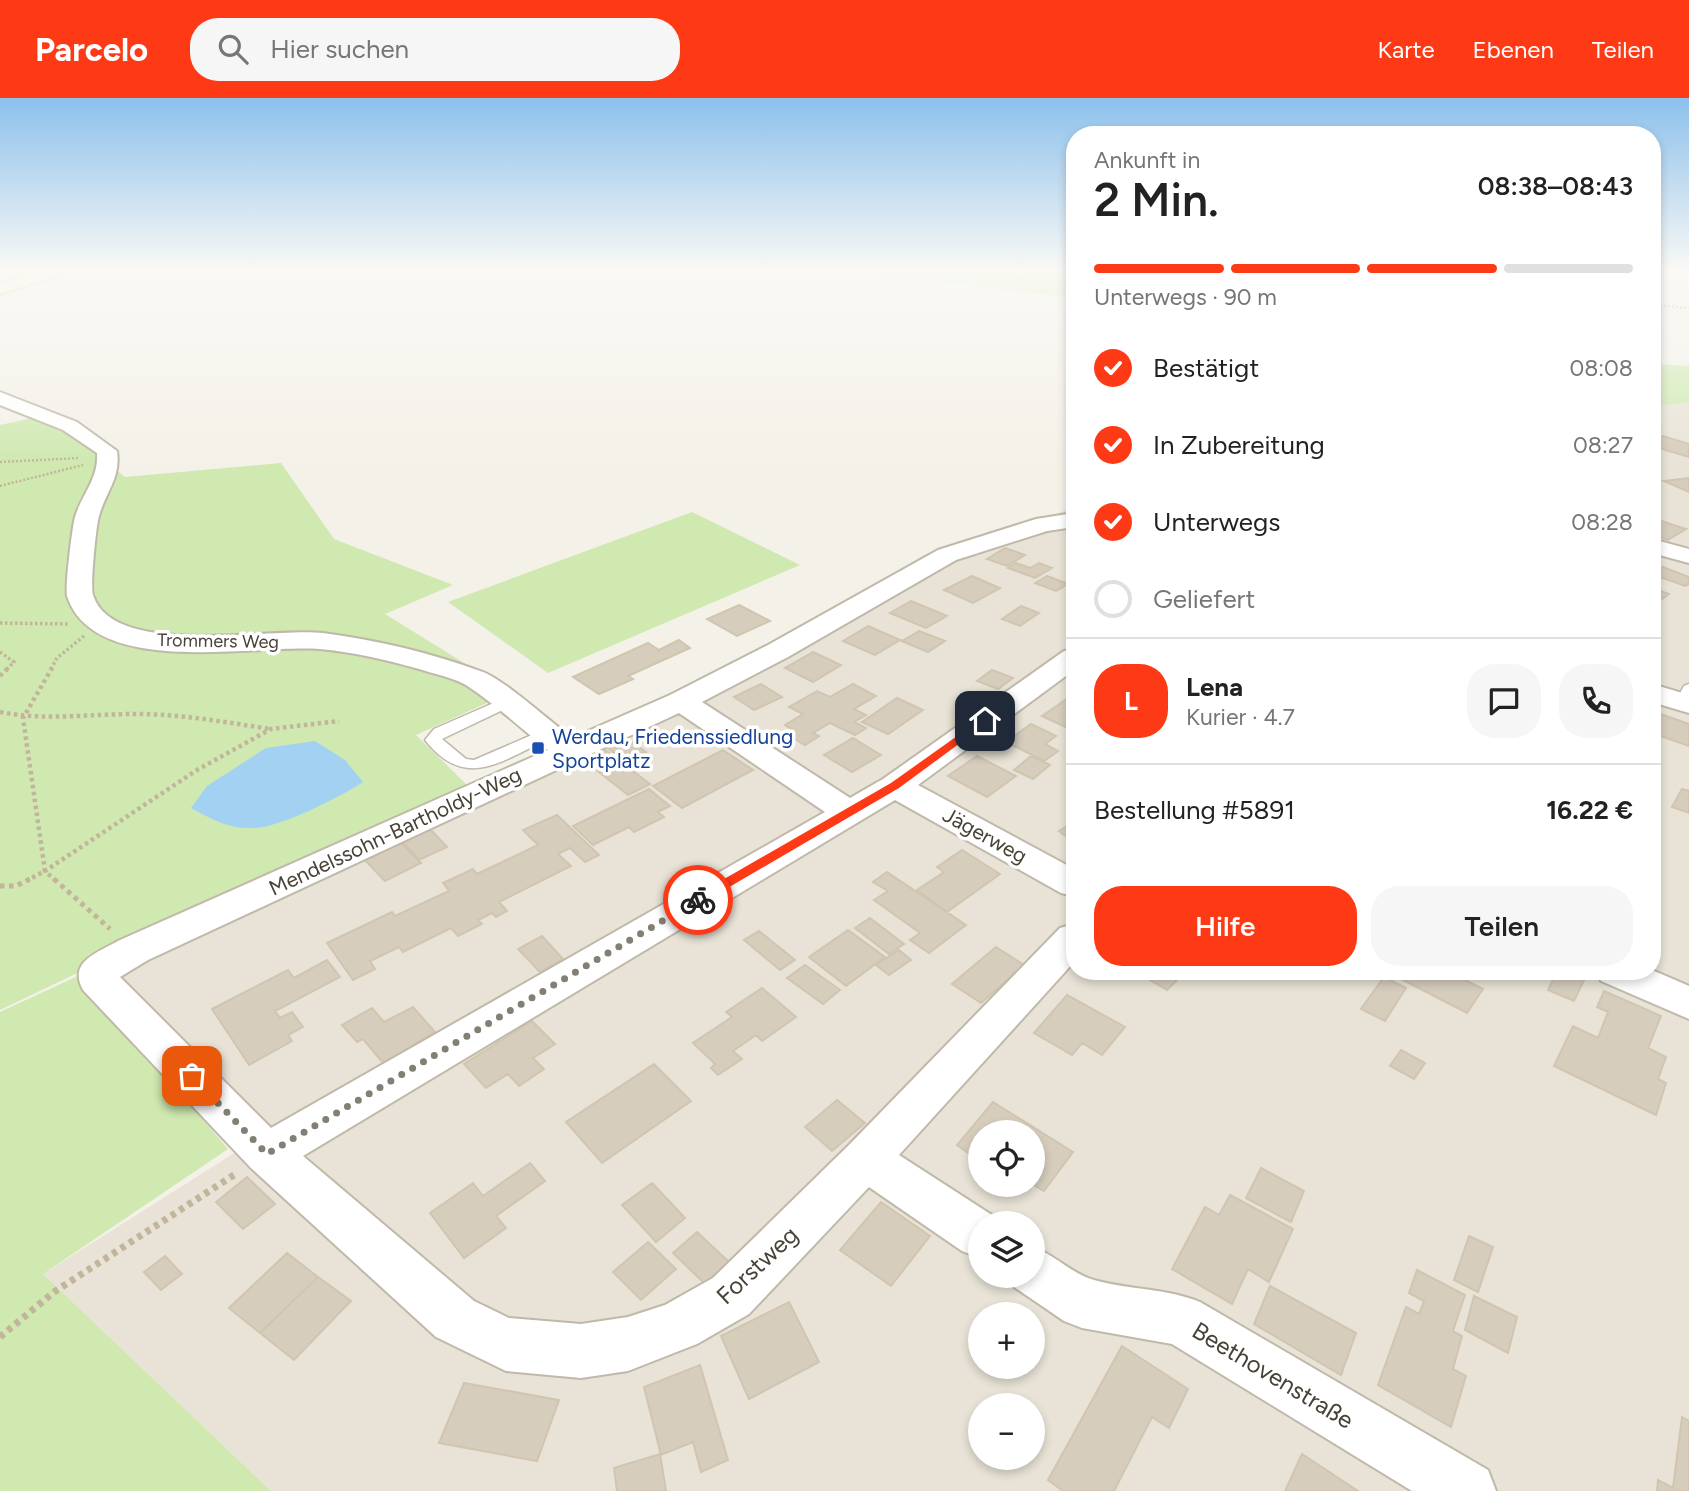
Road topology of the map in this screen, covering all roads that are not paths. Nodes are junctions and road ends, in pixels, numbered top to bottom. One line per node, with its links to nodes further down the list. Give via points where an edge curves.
1 (0, 398): 9 (street, Trommers Weg, via 70,426 107,451 109,468 87,517 79,593 99,624 129,637 168,643 319,642 360,647 477,679)
2 (1066, 519): 8 (street, Mendelssohn-Bartholdy-Weg, via 947,555)
3 (1661, 550): 4 (street)
4 (1689, 556)
5 (1066, 663): 11 (street)
6 (1661, 695): 7 (street)
7 (1687, 699)
8 (681, 701): 10 (street, Mendelssohn-Bartholdy-Weg); 12 (street)
9 (505, 703): 10 (street, Trommers Weg); 10 (lane, via 440,732 433,740 461,764 476,765)
10 (558, 742): 15 (street, Mendelssohn-Bartholdy-Weg)
11 (895, 786): 12 (street); 13 (street, Jägerweg)
12 (848, 812): 18 (street)
13 (1066, 880)
14 (1066, 946): 19 (street, Forstweg)
15 (97, 972): 18 (street, Forstweg, via 97,979)
16 (1636, 980): 17 (street)
17 (1689, 1003)
18 (267, 1154): 19 (street, Forstweg, via 455,1319 506,1344 581,1351 628,1344 678,1326 731,1296)
19 (866, 1159): 20 (street)
20 (968, 1227)
21 (1045, 1279): 22 (street, Beethovenstraße, via 1082,1303 1181,1320)
22 (1467, 1491)

